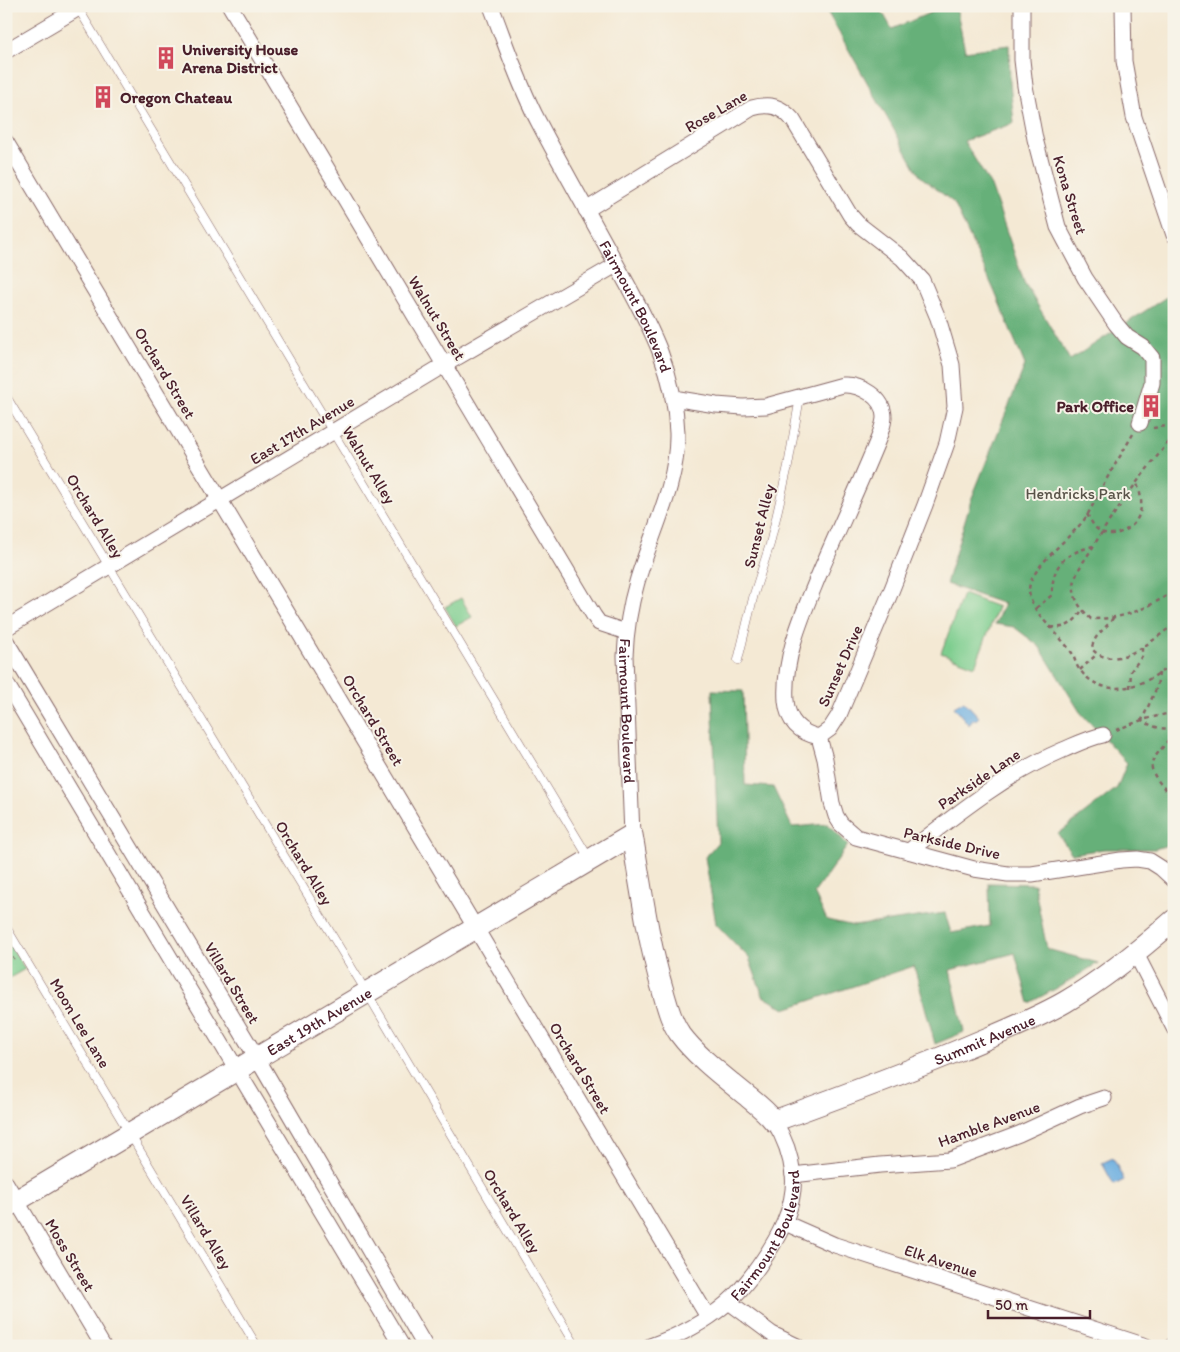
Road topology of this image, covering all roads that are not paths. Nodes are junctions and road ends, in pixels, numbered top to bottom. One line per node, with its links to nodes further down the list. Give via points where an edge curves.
1 (230, 6): 12 (street, Walnut Street)
2 (491, 6): 9 (street, Fairmount Boulevard, via 525,94)
3 (1022, 6): 16 (street, Kona Street, via 1025,86 1058,227 1085,278 1116,324 1152,358 1152,383)
4 (1123, 6): 10 (street, via 1124,61 1134,117)
5 (80, 7): 6 (street); 17 (lane, Walnut Alley)
6 (6, 51)
7 (6, 142): 18 (street, Orchard Street)
8 (836, 190): 9 (street, Rose Lane, via 790,116 775,106 763,105 752,108); 26 (street, Sunset Drive, via 858,224 902,258 922,280 952,365 955,407 947,443 889,598 839,715 830,729)
9 (586, 210): 11 (street, Fairmount Boulevard)
10 (1174, 236)
11 (616, 265): 12 (street, East 17th Avenue); 15 (street, Fairmount Boulevard, via 655,337)
12 (444, 365): 17 (street, East 17th Avenue); 21 (street, Walnut Street, via 594,616 599,623)
13 (6, 396): 19 (lane, Orchard Alley)
14 (800, 397): 15 (street, via 766,406 743,407); 23 (lane, Sunset Alley, via 770,544); 26 (street, via 851,385 871,394 884,416 879,436 803,614 788,662 786,703 791,718 798,729)
15 (673, 398): 21 (street, Fairmount Boulevard, via 677,433 672,476 637,581)
16 (1140, 423)
17 (333, 432): 18 (street, East 17th Avenue); 29 (lane, Walnut Alley)
18 (220, 500): 19 (street, East 17th Avenue); 33 (street, Orchard Street)
19 (109, 566): 20 (street, East 17th Avenue); 35 (lane, Orchard Alley)
20 (6, 628)
21 (626, 632): 27 (street, Fairmount Boulevard)
22 (6, 641): 37 (street, Villard Street)
23 (738, 660)
24 (6, 683): 38 (street)
25 (1103, 735): 28 (street, Parkside Lane, via 1037,761 1006,779)
26 (819, 737): 28 (street, Parkside Drive, via 832,803 841,824 856,837)
27 (632, 835): 29 (street, East 19th Avenue); 40 (street, Fairmount Boulevard, via 659,978 679,1033)
28 (909, 851): 30 (street, Parkside Drive, via 974,869 1008,874 1032,874 1121,860 1150,861)
29 (590, 860): 33 (street, East 19th Avenue)
30 (1174, 880)
31 (1174, 920): 34 (street, Summit Avenue)
32 (6, 927): 41 (lane, Moon Lee Lane)
33 (476, 928): 35 (street, East 19th Avenue); 46 (street, Orchard Street)
34 (1135, 952): 36 (street); 40 (street, Summit Avenue, via 1092,985 1017,1026 891,1078)
35 (367, 993): 37 (street, East 19th Avenue); 51 (lane, Orchard Alley)
36 (1174, 1028)
37 (256, 1058): 38 (street, East 19th Avenue); 50 (street, Villard Street)
38 (237, 1070): 41 (street, East 19th Avenue); 49 (street)
39 (1104, 1098): 42 (street, Hamble Avenue, via 950,1160)
40 (774, 1121): 42 (street, Fairmount Boulevard, via 783,1136)
41 (130, 1133): 43 (street, East 19th Avenue); 48 (lane, Villard Alley)
42 (794, 1175): 44 (street, Fairmount Boulevard)
43 (10, 1197): 47 (street, Moss Street)
44 (785, 1223): 45 (street, Fairmount Boulevard, via 760,1265); 54 (street, Elk Avenue, via 835,1245)
45 (729, 1302): 46 (street, Fairmount Boulevard); 53 (street, via 772,1334)
46 (708, 1317): 52 (street, Fairmount Boulevard)
47 (104, 1346)
48 (257, 1346)
49 (402, 1346)
50 (425, 1346)
51 (576, 1346)
52 (650, 1346)
53 (797, 1346)
54 (1146, 1346)

